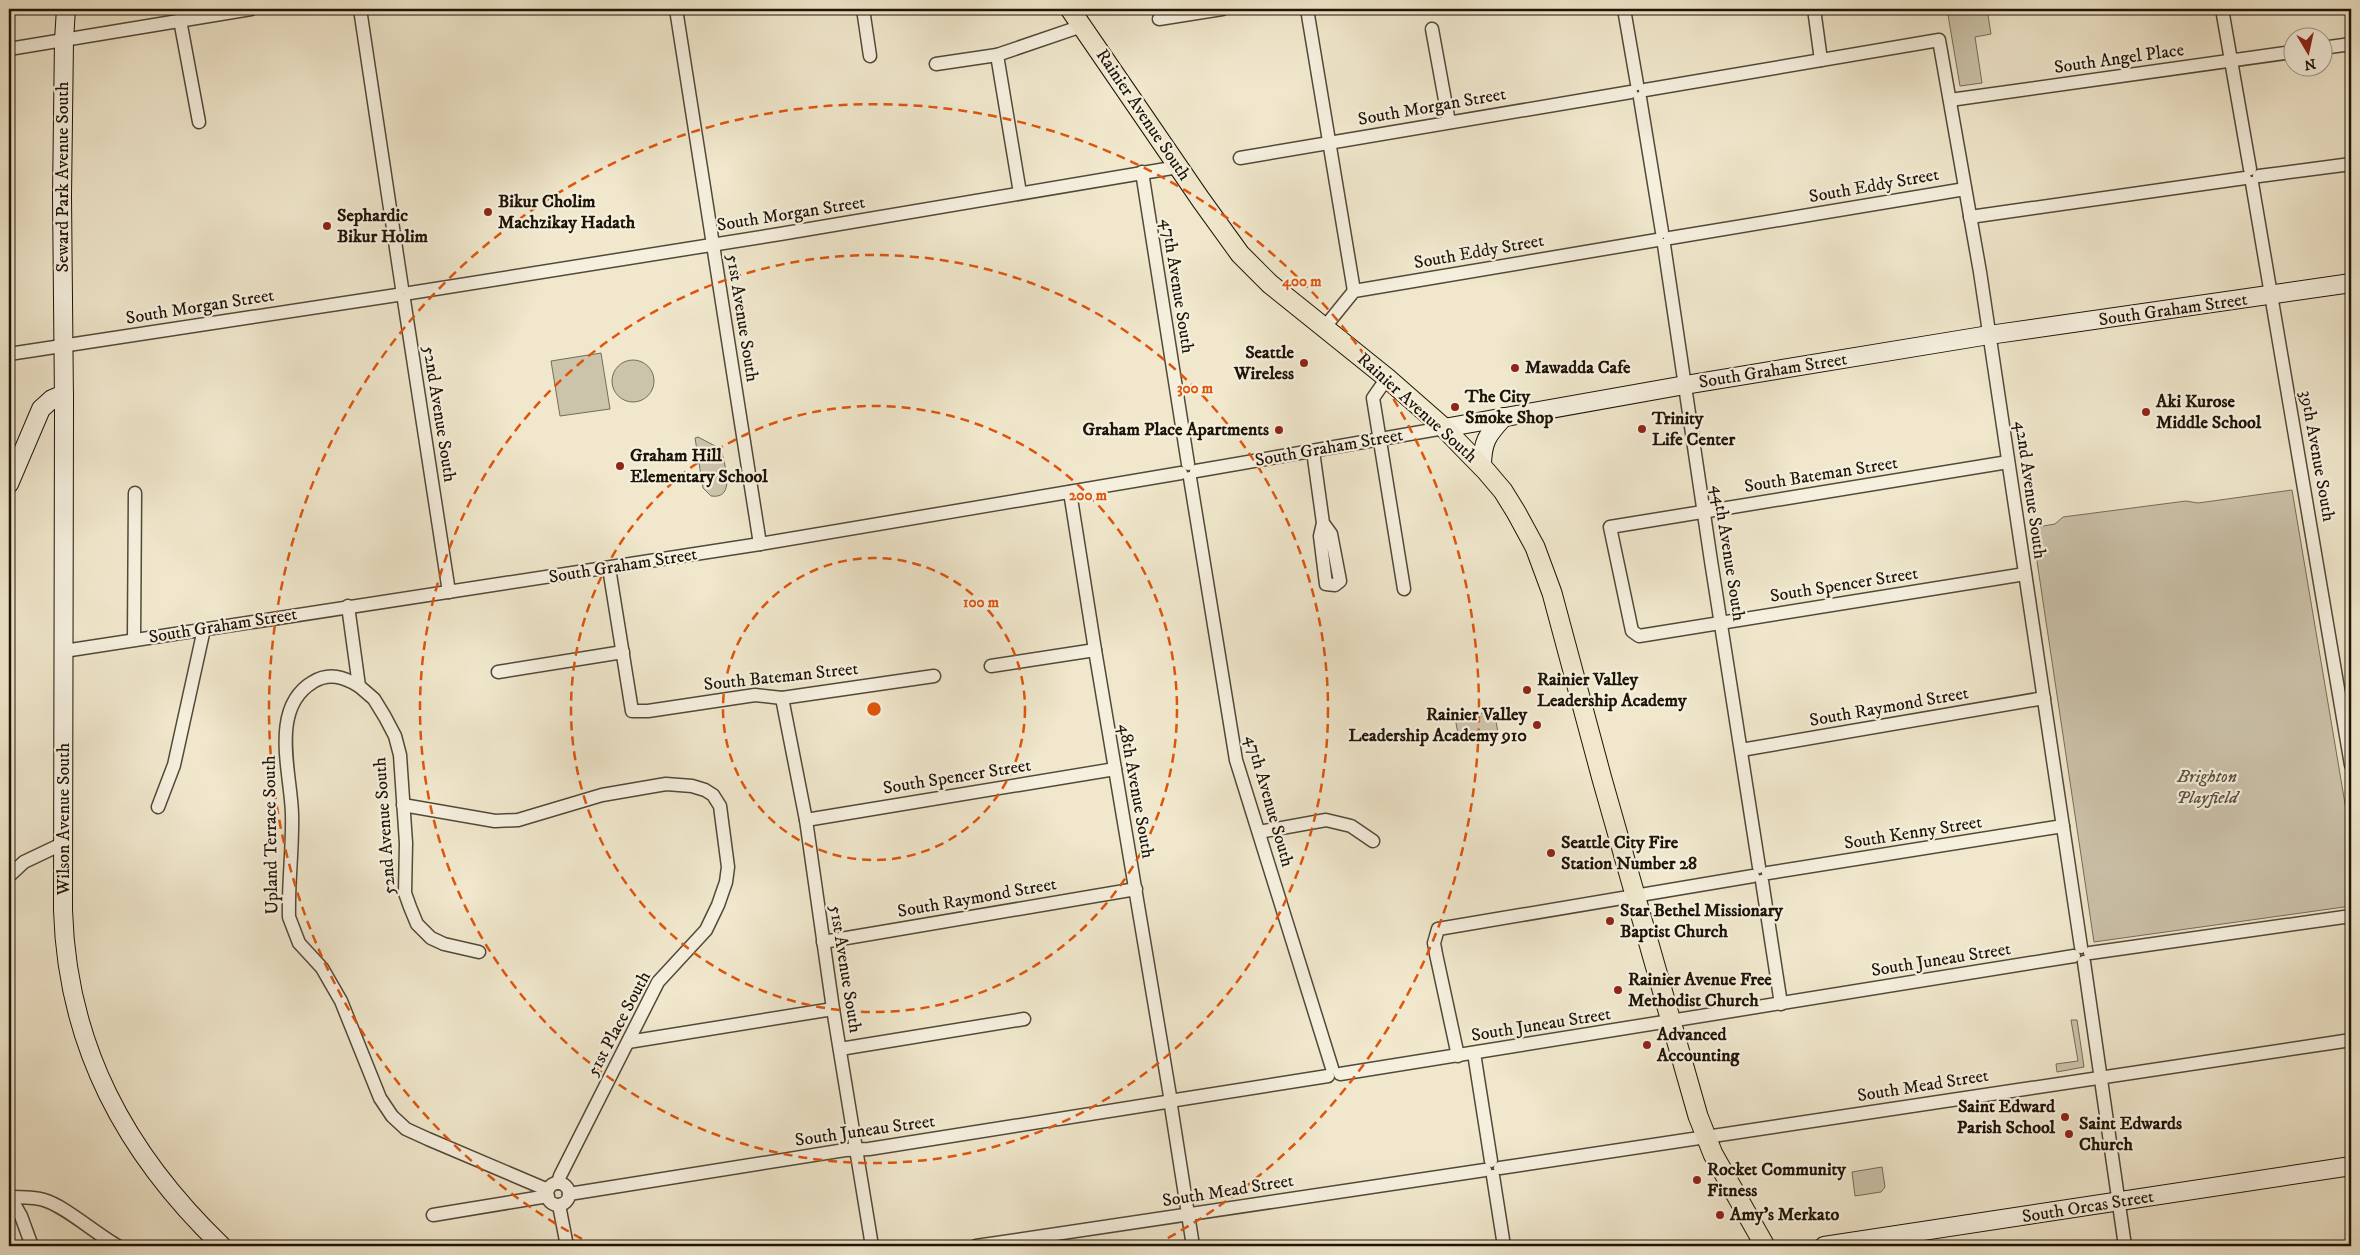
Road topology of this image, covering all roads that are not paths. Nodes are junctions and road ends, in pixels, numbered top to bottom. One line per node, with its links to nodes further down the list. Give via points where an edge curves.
1 (66, 9): 16 (street, Seward Park Avenue South)
2 (251, 9): 13 (street)
3 (360, 9): 44 (street, 52nd Avenue South)
4 (676, 9): 41 (street, 51st Avenue South)
5 (862, 9): 23 (street)
6 (1070, 9): 14 (main road, Rainier Avenue South)
7 (1222, 9): 12 (street)
8 (1307, 9): 31 (street)
9 (1624, 9): 27 (street, 44th Avenue South)
10 (1814, 9): 24 (street)
11 (2222, 9): 25 (street, 39th Avenue South)
12 (1159, 19)
13 (180, 20): 16 (street); 29 (street)
14 (1082, 26): 22 (street); 34 (main road, Rainier Avenue South)
15 (1432, 29): 30 (street)
16 (64, 40): 20 (street); 48 (street, Seward Park Avenue South)
17 (1939, 40): 24 (street, South Morgan Street); 28 (street, 42nd Avenue South)
18 (2351, 44): 19 (street)
19 (2332, 47)
20 (9, 49)
21 (2282, 54): 25 (street, South Angel Place)
22 (997, 55): 26 (street); 38 (street)
23 (870, 56)
24 (1822, 60): 27 (street, South Morgan Street)
25 (2232, 61): 28 (street, South Angel Place); 36 (street, 39th Avenue South)
26 (936, 64)
27 (1638, 91): 30 (street, South Morgan Street); 40 (street, 44th Avenue South)
28 (1950, 100): 37 (street, 42nd Avenue South)
29 (199, 122)
30 (1449, 122): 31 (street, South Morgan Street)
31 (1329, 143): 32 (street, South Morgan Street); 43 (street)
32 (1240, 158)
33 (2351, 164): 36 (street)
34 (1178, 167): 35 (street, South Morgan Street); 46 (main road, Rainier Avenue South, via 1240,254 1270,284)
35 (1142, 172): 38 (street, South Morgan Street); 59 (street, 47th Avenue South)
36 (2252, 176): 39 (street); 45 (street, 39th Avenue South)
37 (1965, 188): 39 (street, 42nd Avenue South); 40 (street, South Eddy Street)
38 (1020, 193): 41 (street, South Morgan Street)
39 (1970, 217): 47 (street, 42nd Avenue South)
40 (1663, 239): 43 (street, South Eddy Street); 51 (street, 44th Avenue South)
41 (712, 244): 44 (street, South Morgan Street); 65 (street, 51st Avenue South)
42 (2351, 284): 45 (street, South Graham Street)
43 (1354, 291): 46 (street)
44 (403, 294): 48 (street, South Morgan Street); 69 (street, 52nd Avenue South)
45 (2272, 296): 47 (street, South Graham Street); 85 (street, 39th Avenue South)
46 (1324, 328): 50 (main road, Rainier Avenue South)
47 (1989, 335): 51 (street, South Graham Street); 57 (street, 42nd Avenue South)
48 (64, 346): 49 (street, South Morgan Street); 52 (street, Wilson Avenue South)
49 (9, 354)
50 (1387, 378): 54 (main road, Rainier Avenue South); 55 (street, via 1373,398)
51 (1685, 385): 53 (street, South Graham Street); 63 (street, 44th Avenue South)
52 (64, 394): 60 (street, via 41,409); 76 (street, Wilson Avenue South)
53 (1504, 417): 54 (street, South Graham Street); 58 (street, via 1486,438)
54 (1444, 428): 55 (street, South Graham Street); 58 (main road, Rainier Avenue South)
55 (1379, 439): 56 (street, South Graham Street); 68 (street)
56 (1313, 451): 59 (street, South Graham Street); 64 (street)
57 (2008, 462): 63 (street, South Bateman Street); 67 (street, 42nd Avenue South)
58 (1482, 467): 97 (main road, Rainier Avenue South, via 1516,512 1544,570)
59 (1189, 471): 61 (street, South Graham Street); 91 (street, 47th Avenue South, via 1235,756)
60 (9, 484)
61 (1070, 492): 65 (street, South Graham Street); 75 (street, 48th Avenue South)
62 (135, 493): 74 (street)
63 (1704, 512): 71 (street, 44th Avenue South); 73 (street, South Bateman Street, via 1610,528 1632,630)
64 (1323, 523)
65 (760, 544): 66 (street, South Graham Street)
66 (609, 568): 69 (street, South Graham Street); 77 (street)
67 (2025, 574): 71 (street, South Spencer Street); 83 (street, 42nd Avenue South)
68 (1404, 589)
69 (449, 592): 70 (street, South Graham Street)
70 (348, 606): 72 (street, South Graham Street); 81 (street)
71 (1722, 622): 73 (street, South Spencer Street); 84 (street, 44th Avenue South)
72 (204, 629): 74 (street, South Graham Street); 88 (street, via 174,765)
73 (1639, 636)
74 (134, 640): 76 (street, South Graham Street)
75 (1094, 650): 78 (street); 86 (street, 48th Avenue South)
76 (64, 651): 93 (street, Wilson Avenue South)
77 (623, 652): 79 (street); 82 (street, South Bateman Street, via 632,711 755,695)
78 (991, 666)
79 (498, 672)
80 (934, 676): 82 (street, South Bateman Street)
81 (359, 686): 87 (street, 52nd Avenue South, via 374,699 395,736 400,754); 118 (street, Upland Terrace South, via 344,678 320,678 304,687 288,715 286,731 292,815 289,917 293,930 299,943 322,968 341,1001 380,1098 392,1116 406,1129)
82 (782, 698): 89 (street, 51st Avenue South)
83 (2044, 698): 84 (street, South Raymond Street); 90 (street, 42nd Avenue South)
84 (1741, 750): 94 (street, 44th Avenue South)
85 (2351, 765)
86 (1115, 769): 89 (street, South Spencer Street); 96 (street, 48th Avenue South)
87 (403, 805): 100 (street, 52nd Avenue South, via 405,892 417,924 431,938 444,944); 107 (street, 51st Place South, via 495,820 518,820 602,795 666,784 692,786 713,795 720,806 726,849 726,882 706,930 658,982)
88 (158, 807)
89 (806, 820): 99 (street, 51st Avenue South)
90 (2063, 826): 94 (street, South Kenny Street); 101 (street, 42nd Avenue South)
91 (1258, 832): 92 (street, via 1326,820 1351,826); 111 (street, 47th Avenue South)
92 (1373, 840)
93 (64, 843): 95 (street, via 24,862); 125 (street, Wilson Avenue South, via 66,948 73,994 87,1044 109,1096 142,1155)
94 (1761, 874): 97 (street, South Kenny Street); 102 (street, 44th Avenue South)
95 (9, 876)
96 (1136, 889): 99 (street, South Raymond Street); 113 (street, 48th Avenue South)
97 (1636, 895): 105 (main road, Rainier Avenue South); 110 (street, South Kenny Street, via 1491,919 1486,916 1438,929 1434,943)
98 (2351, 916): 101 (street, South Juneau Street)
99 (823, 942): 103 (street, 51st Avenue South)
100 (479, 952)
101 (2082, 955): 102 (street, South Juneau Street); 112 (street, 42nd Avenue South)
102 (1781, 1004): 105 (street, South Juneau Street)
103 (833, 1009): 107 (street); 108 (street, 51st Avenue South)
104 (1024, 1020): 108 (street)
105 (1670, 1022): 109 (street, South Juneau Street); 114 (main road, Rainier Avenue South)
106 (2351, 1040): 112 (street, South Mead Street)
107 (628, 1042): 118 (street, 51st Place South)
108 (840, 1049): 115 (street, 51st Avenue South)
109 (1474, 1053): 110 (street, South Juneau Street); 117 (street)
110 (1458, 1056): 111 (street, South Juneau Street)
111 (1333, 1072): 113 (street, South Juneau Street)
112 (2101, 1077): 114 (street, South Mead Street); 121 (street, 42nd Avenue South)
113 (1171, 1101): 115 (street, South Juneau Street); 123 (street, 48th Avenue South)
114 (1706, 1136): 117 (street, South Mead Street); 133 (main road, Rainier Avenue South)
115 (857, 1150): 119 (street, South Juneau Street); 129 (street, 51st Avenue South)
116 (2351, 1166): 121 (street, South Orcas Street)
117 (1492, 1169): 123 (street, South Mead Street); 132 (street)
118 (551, 1190): 119 (street, via 567,1188); 122 (street, via 553,1204); 124 (street)
119 (569, 1194): 122 (street, via 567,1200)
120 (9, 1196): 126 (street, via 21,1216); 127 (street, via 43,1199 55,1204)
121 (2118, 1202): 134 (street, South Orcas Street); 135 (street, 42nd Avenue South)
122 (559, 1205): 128 (street)
123 (1188, 1214): 130 (street, South Mead Street); 131 (street, 48th Avenue South)
124 (433, 1215)
125 (216, 1245)
126 (32, 1246)
127 (118, 1246)
128 (567, 1246)
129 (872, 1246)
130 (976, 1246)
131 (1193, 1246)
132 (1504, 1246)
133 (1765, 1246)
134 (1824, 1246)
135 (2125, 1246)

